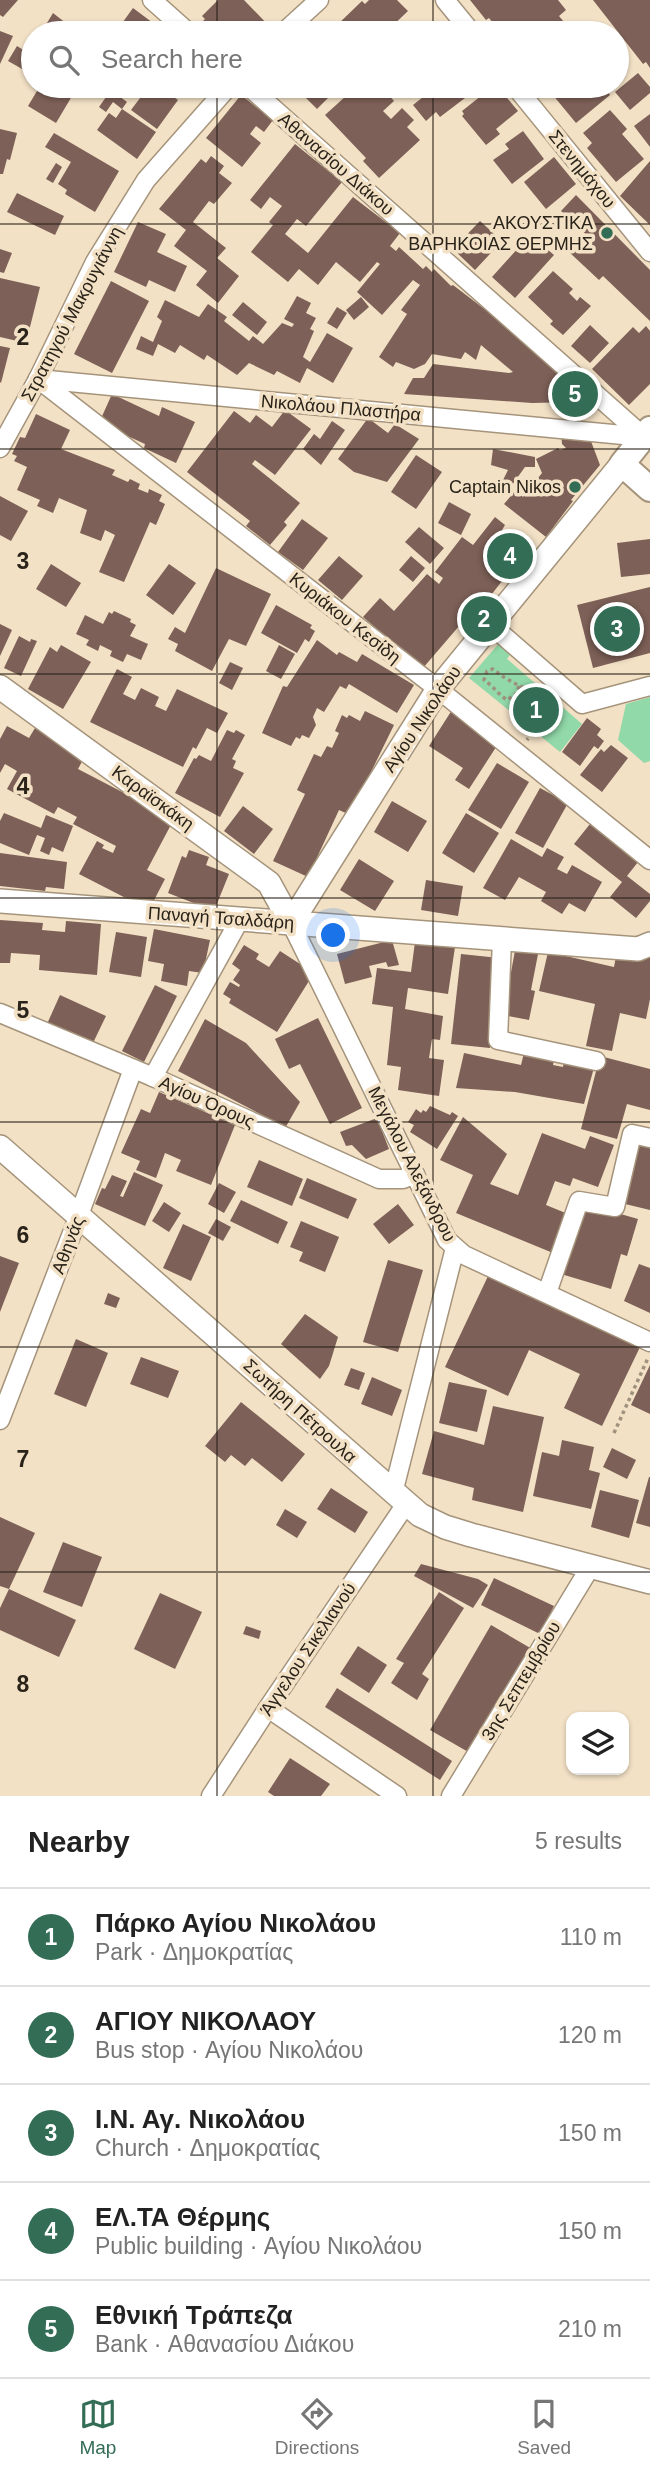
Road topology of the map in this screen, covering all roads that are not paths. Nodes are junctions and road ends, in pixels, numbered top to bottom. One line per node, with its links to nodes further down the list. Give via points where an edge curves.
1 (152, 0): 4 (street)
2 (319, 0): 5 (street)
3 (445, 0): 6 (street)
4 (176, 21)
5 (296, 21)
6 (462, 21)
7 (218, 98): 11 (street, Στρατηγού Μακρυγιάννη, via 146,180 95,262)
8 (262, 98): 12 (street, Αθανασίου Διάκου)
9 (525, 98): 10 (street, Στενημάχου)
10 (650, 252)
11 (38, 379): 12 (street, Νικολάου Πλαστήρα); 13 (street, Στρατηγού Μακρυγιάννη); 19 (street, Κυριάκου Κεσίδη)
12 (647, 433): 14 (main road, Αγίου Νικολάου)
13 (0, 449)
14 (622, 464): 15 (main road); 16 (street, Αγίου Νικολάου)
15 (650, 489)
16 (491, 625): 17 (street, via 582,704); 19 (street, Αγίου Νικολάου)
17 (650, 686)
18 (0, 687): 23 (street, Καραϊσκάκη, via 269,883)
19 (438, 689): 20 (street, Κυριάκου Κεσίδη); 23 (street, Αγίου Νικολάου)
20 (650, 860)
21 (0, 901): 22 (street, Παναγή Τσαλδάρη)
22 (240, 919): 23 (street, Παναγή Τσαλδάρη); 29 (street)
23 (291, 923): 24 (street, Παναγή Τσαλδάρη); 32 (street, Μεγάλου Αλεξάνδρου)
24 (502, 939): 25 (street, Παναγή Τσαλδάρη, via 638,949); 27 (street, via 498,1040)
25 (650, 944)
26 (0, 1013): 28 (street, Αγίου Όρους)
27 (596, 1061)
28 (132, 1069): 29 (street, Αγίου Όρους); 33 (street, Αθηνάς)
29 (152, 1077): 32 (street, Αγίου Όρους, via 379,1179)
30 (650, 1138): 35 (street, via 632,1134 615,1208 579,1200)
31 (0, 1147): 33 (street, Σωτήρη Πέτρουλα)
32 (415, 1174): 34 (street, Μεγάλου Αλεξάνδρου)
33 (79, 1215): 37 (street, Αθηνάς); 38 (street, Σωτήρη Πέτρουλα)
34 (455, 1248): 35 (street, Μεγάλου Αλεξάνδρου); 38 (street, Άγγελου Σικελιανού)
35 (547, 1293): 36 (street, Μεγάλου Αλεξάνδρου)
36 (650, 1342)
37 (0, 1420)
38 (399, 1499): 39 (street, Σωτήρη Πέτρουλα, via 445,1527); 41 (street, Άγγελου Σικελιανού)
39 (591, 1566): 40 (street, Σωτήρη Πέτρουλα); 44 (street, 3ης Σεπτεμβρίου)
40 (650, 1582)
41 (268, 1708): 42 (street, Άγγελου Σικελιανού); 43 (street)
42 (211, 1796)
43 (397, 1796)
44 (451, 1796)

